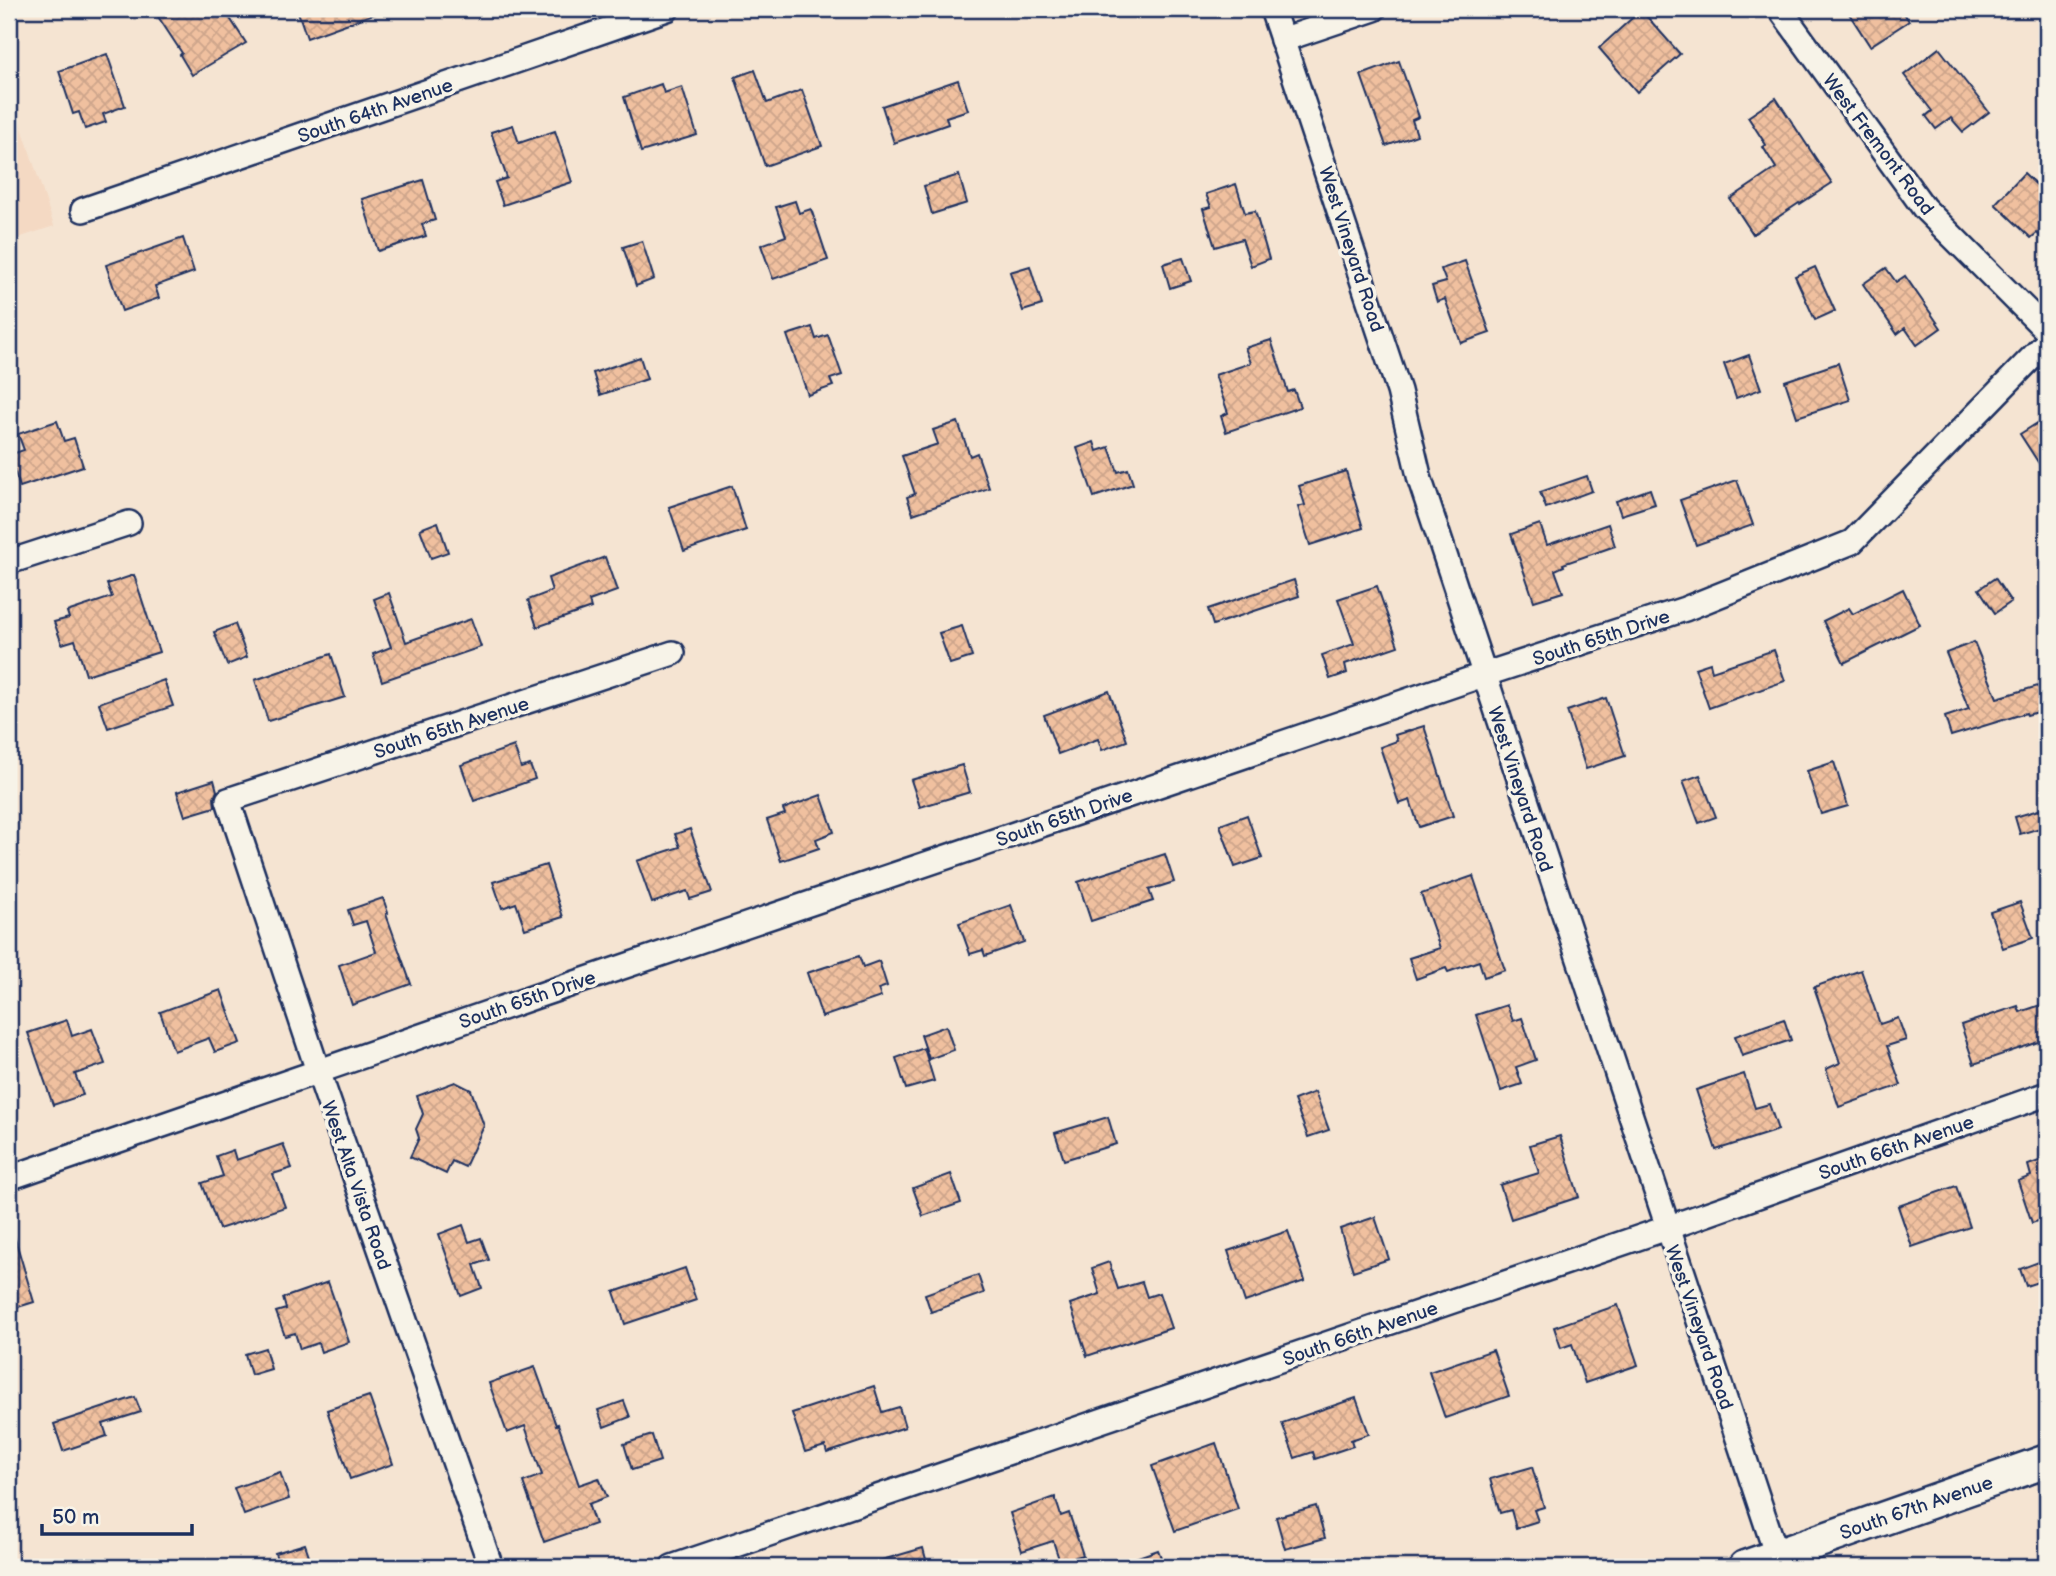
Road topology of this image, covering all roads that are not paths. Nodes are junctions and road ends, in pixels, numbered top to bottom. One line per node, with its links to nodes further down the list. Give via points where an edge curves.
1 (667, 9): 6 (street, South 64th Avenue)
2 (1272, 9): 5 (street, West Vineyard Road)
3 (1374, 9): 5 (street)
4 (1780, 9): 7 (street, West Fremont Road, via 1924,208)
5 (1282, 40): 12 (street, West Vineyard Road, via 1399,391 1420,480)
6 (83, 210)
7 (2047, 331)
8 (2047, 342): 12 (street, South 65th Drive, via 1852,542 1685,609)
9 (129, 523): 10 (street)
10 (9, 562)
11 (673, 653): 13 (street, South 65th Avenue)
12 (1483, 675): 14 (street, South 65th Drive); 17 (street, West Vineyard Road)
13 (229, 800): 14 (street, West Alta Vista Road)
14 (318, 1071): 16 (street, South 65th Drive); 20 (street, West Alta Vista Road)
15 (2047, 1094): 17 (street, South 66th Avenue)
16 (9, 1178)
17 (1667, 1228): 19 (street, West Vineyard Road); 21 (street, South 66th Avenue)
18 (2047, 1461): 19 (main road, South 67th Avenue)
19 (1778, 1562): 22 (main road, South 67th Avenue)
20 (491, 1567)
21 (672, 1567)
22 (1745, 1567)

